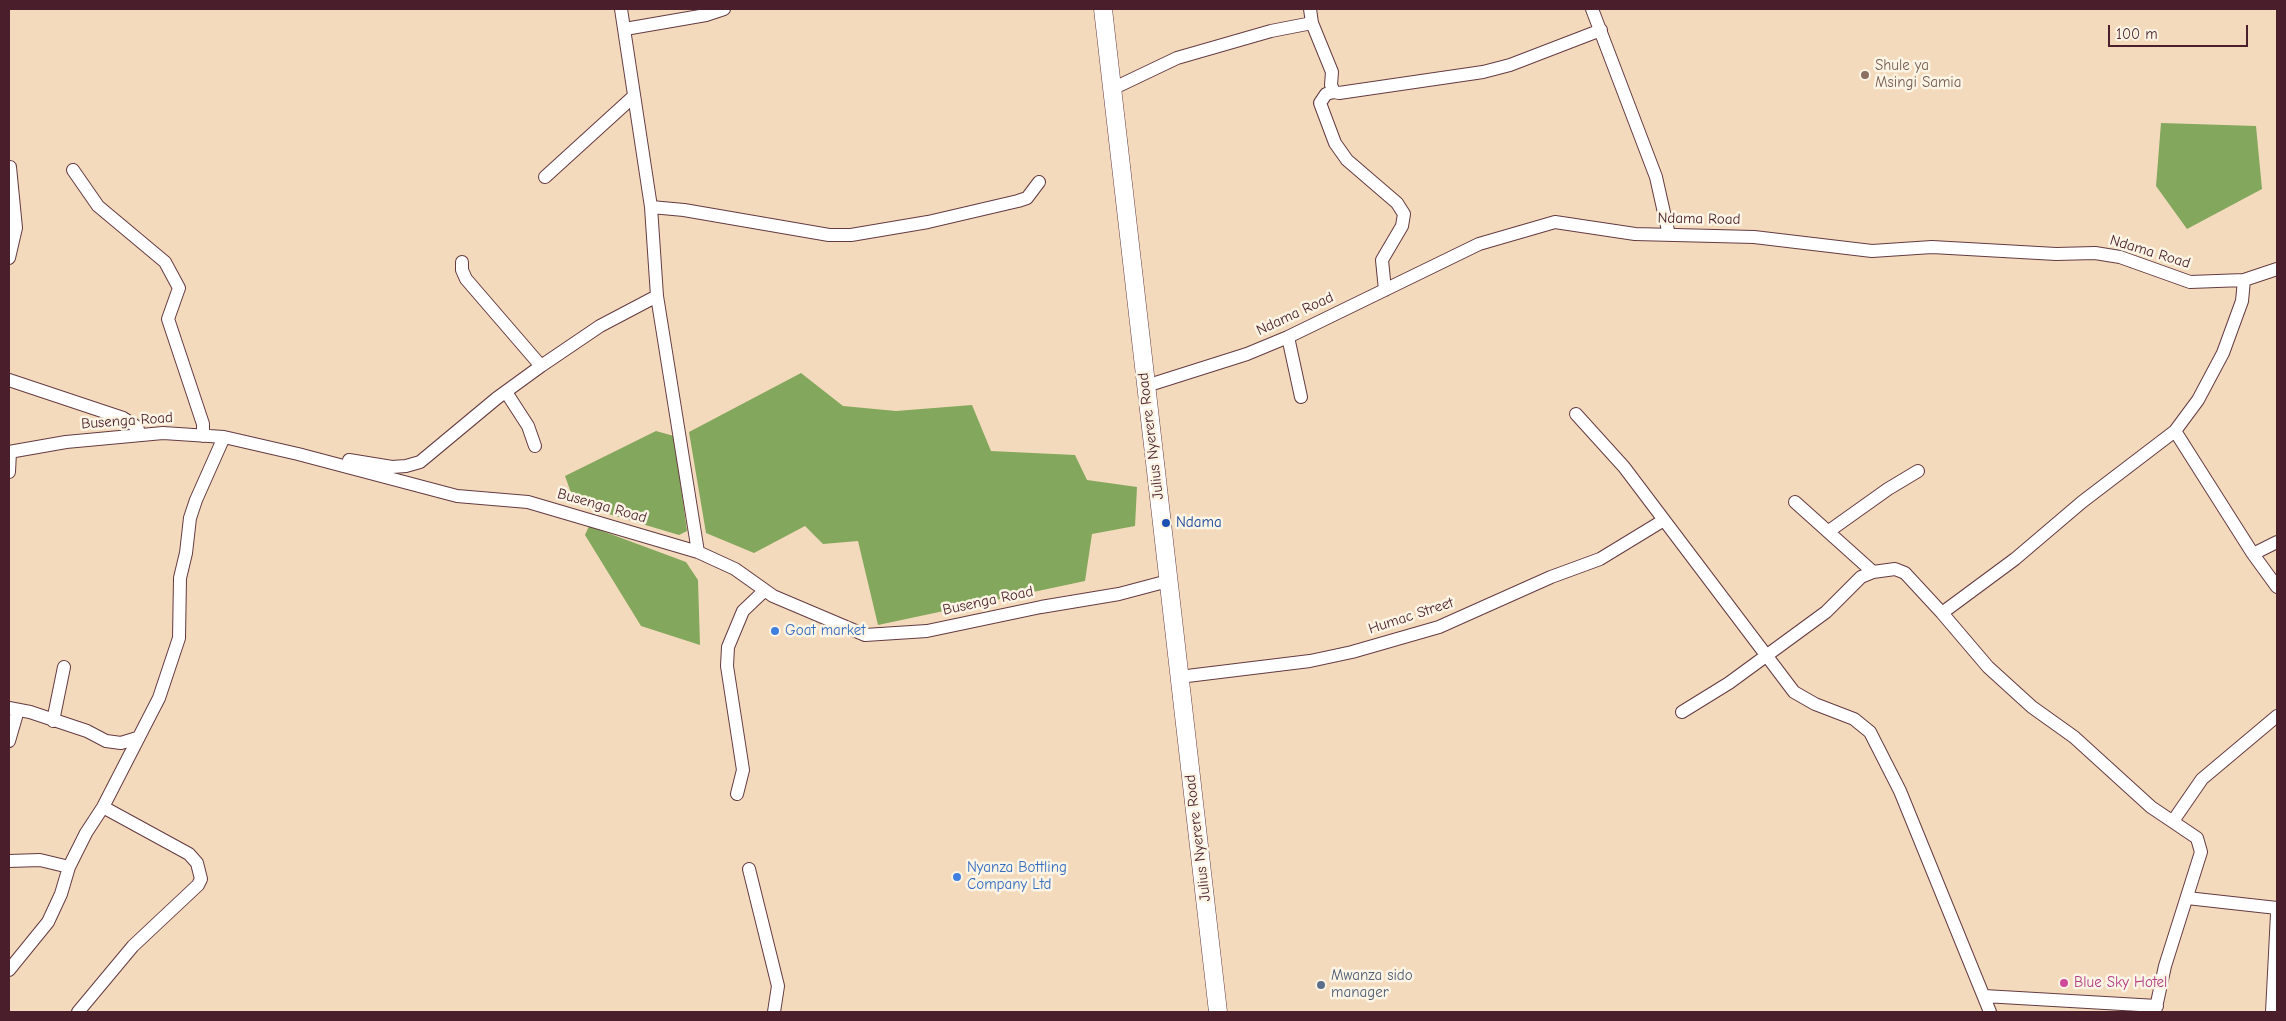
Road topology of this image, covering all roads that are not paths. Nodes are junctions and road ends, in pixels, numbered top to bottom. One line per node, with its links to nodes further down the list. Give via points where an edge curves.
1 (622, 9): 7 (street)
2 (724, 9): 7 (street, via 706,16)
3 (1103, 9): 9 (highway, Julius Nyerere Road)
4 (1310, 9): 6 (street)
5 (1592, 9): 8 (street)
6 (1312, 22): 9 (street, via 1177,58); 10 (street, via 1332,72)
7 (625, 30): 11 (street)
8 (1601, 30): 10 (street, via 1483,72); 17 (street, via 1656,177)
9 (1112, 89): 27 (highway, Julius Nyerere Road)
10 (1334, 92): 22 (street, via 1326,94 1320,103 1335,143 1347,160 1397,203 1404,214 1402,226 1382,260)
11 (634, 96): 14 (street); 16 (street)
12 (10, 167): 18 (street, via 16,228)
13 (73, 170): 33 (street, via 98,206 165,262 179,288 168,319 203,424)
14 (545, 178)
15 (1039, 182): 16 (street, via 1026,198 928,222 851,235 829,235)
16 (651, 207): 23 (street)
17 (1668, 235): 21 (street, Ndama Road, via 1754,237 1872,251 1932,248 2095,253 2120,257 2190,282); 22 (street, Ndama Road, via 1546,224 1456,253)
18 (9, 258)
19 (462, 262): 25 (street, via 466,279)
20 (2277, 269): 21 (street, Ndama Road)
21 (2244, 280): 31 (street, via 2242,301 2223,353 2198,400)
22 (1385, 290): 24 (street, Ndama Road)
23 (657, 296): 25 (street, via 600,326); 44 (street)
24 (1288, 337): 27 (street, Ndama Road, via 1247,354); 29 (street)
25 (541, 366): 28 (street)
26 (9, 380): 32 (street, via 123,418 137,427)
27 (1146, 386): 47 (highway, Julius Nyerere Road)
28 (506, 392): 35 (street, via 528,426); 37 (street, via 420,462 392,467 350,460)
29 (1301, 398)
30 (1576, 414): 41 (street, via 1624,467)
31 (2175, 431): 45 (street); 50 (street)
32 (140, 435): 33 (street, Busenga Road); 36 (street, Busenga Road, via 66,442)
33 (203, 436): 34 (street, Busenga Road)
34 (224, 437): 37 (street, Busenga Road); 58 (street, via 196,500 187,531 180,578 179,638 159,698)
35 (535, 446)
36 (10, 452): 39 (street)
37 (322, 460): 44 (street, Busenga Road, via 457,496 528,502)
38 (1918, 471): 42 (street)
39 (9, 472)
40 (1795, 502): 42 (street)
41 (1664, 520): 51 (street); 53 (street, Humac Street, via 1600,559 1439,627 1310,661)
42 (1829, 531): 46 (street)
43 (2277, 542): 45 (street)
44 (698, 552): 49 (street, Busenga Road, via 735,569)
45 (2253, 554): 48 (street)
46 (1873, 572): 50 (street, via 1896,569 1905,573); 51 (street, via 1861,577 1826,612)
47 (1168, 581): 49 (street, Busenga Road, via 1118,594 927,631 865,635); 53 (highway, Julius Nyerere Road)
48 (2277, 588)
49 (764, 591): 60 (street, via 743,611 728,647 727,666 742,770)
50 (1942, 613): 62 (street, via 1988,667 2032,708 2074,737 2151,807)
51 (1767, 656): 55 (street); 71 (street, via 1794,692 1854,719 1870,732 1900,791)
52 (64, 668): 57 (street)
53 (1179, 677): 75 (highway, Julius Nyerere Road)
54 (13, 709): 57 (street); 59 (street)
55 (1682, 712)
56 (2277, 716): 62 (street, via 2202,779)
57 (53, 721): 58 (street, via 87,731 106,741 121,743)
58 (136, 738): 61 (street)
59 (9, 741)
60 (737, 794)
61 (103, 808): 64 (street); 73 (street, via 176,845 197,863 202,875 198,885 133,946)
62 (2173, 821): 66 (street, via 2198,838 2201,852)
63 (9, 861): 64 (street, via 40,860)
64 (68, 868): 69 (street, via 48,922)
65 (749, 869): 74 (street, via 778,986)
66 (2187, 898): 67 (street); 72 (street, via 2165,966)
67 (2277, 908)
68 (2277, 914): 70 (street)
69 (9, 970)
70 (2275, 989): 77 (street)
71 (1984, 996): 72 (street); 76 (street)
72 (2156, 1009)
73 (78, 1012)
74 (774, 1012)
75 (1218, 1012)
76 (1990, 1012)
77 (2272, 1012)

